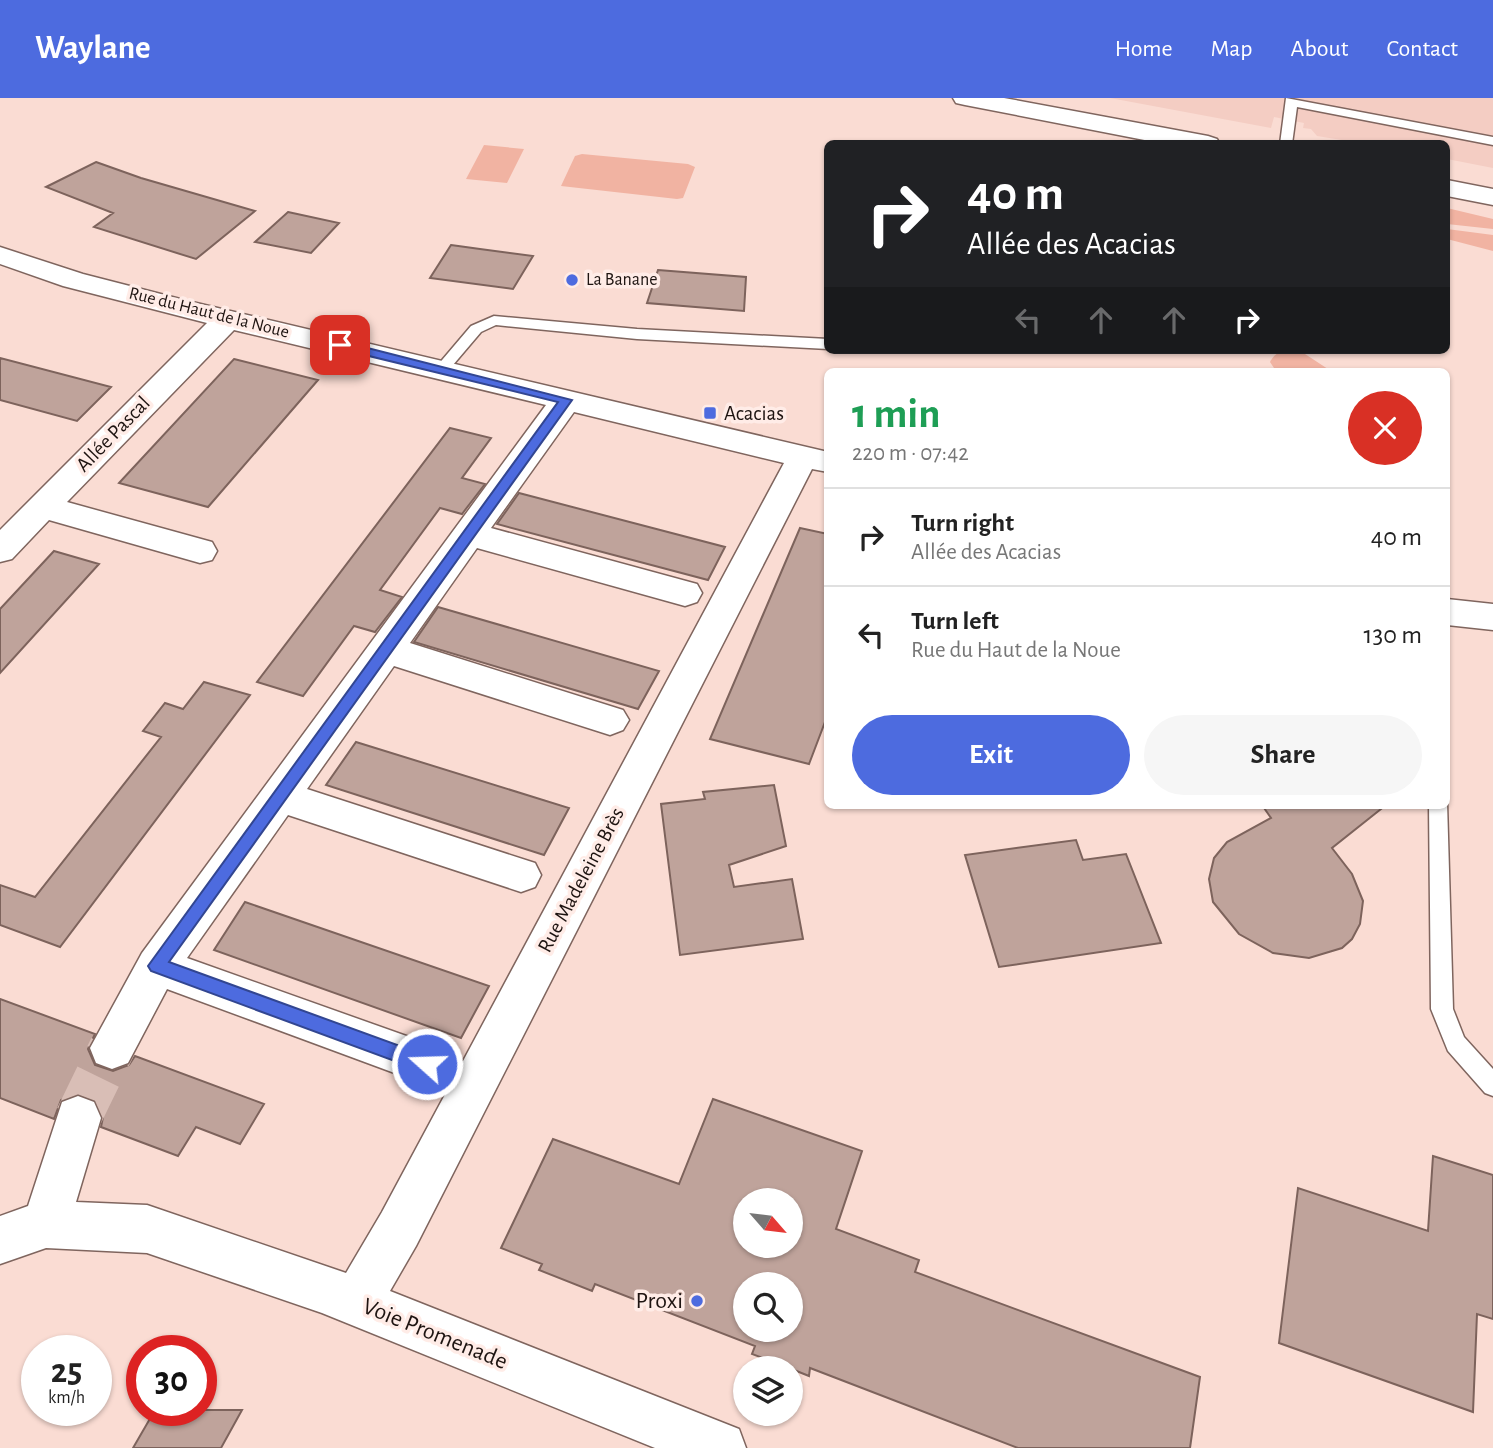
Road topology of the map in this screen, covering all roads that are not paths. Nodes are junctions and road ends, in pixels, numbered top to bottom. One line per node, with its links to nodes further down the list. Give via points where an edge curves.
1 (965, 98): 3 (street)
2 (1292, 100): 4 (lane); 5 (lane)
3 (1187, 140)
4 (1287, 140)
5 (1493, 141)
6 (1450, 189): 7 (street)
7 (1493, 197)
8 (0, 256): 9 (street, Rue du Haut de la Noue)
9 (228, 319): 11 (street, Rue du Haut de la Noue); 14 (street, Allée Pascal)
10 (824, 344): 11 (lane, via 637,334 494,320 476,329)
11 (442, 369): 12 (street, Rue du Haut de la Noue)
12 (566, 400): 13 (street, Rue du Haut de la Noue); 15 (street)
13 (815, 459): 33 (street, Rue Madeleine Brès)
14 (42, 506): 16 (street, Allée Pascal); 17 (street)
15 (467, 533): 18 (street); 21 (street)
16 (0, 550)
17 (200, 551)
18 (685, 593)
19 (1450, 612): 20 (street)
20 (1493, 617)
21 (386, 649): 22 (street); 23 (street)
22 (610, 720)
23 (279, 796): 25 (street); 26 (street)
24 (1439, 809): 29 (lane, via 1442,1009 1456,1044)
25 (520, 875)
26 (157, 966): 27 (street); 28 (street)
27 (112, 1048)
28 (427, 1064)
29 (1493, 1085)
30 (78, 1118): 31 (street)
31 (46, 1224): 32 (street); 33 (street, Voie Promenade, via 147,1230)
32 (0, 1240)
33 (356, 1302): 34 (street, Voie Promenade)
34 (720, 1448)

